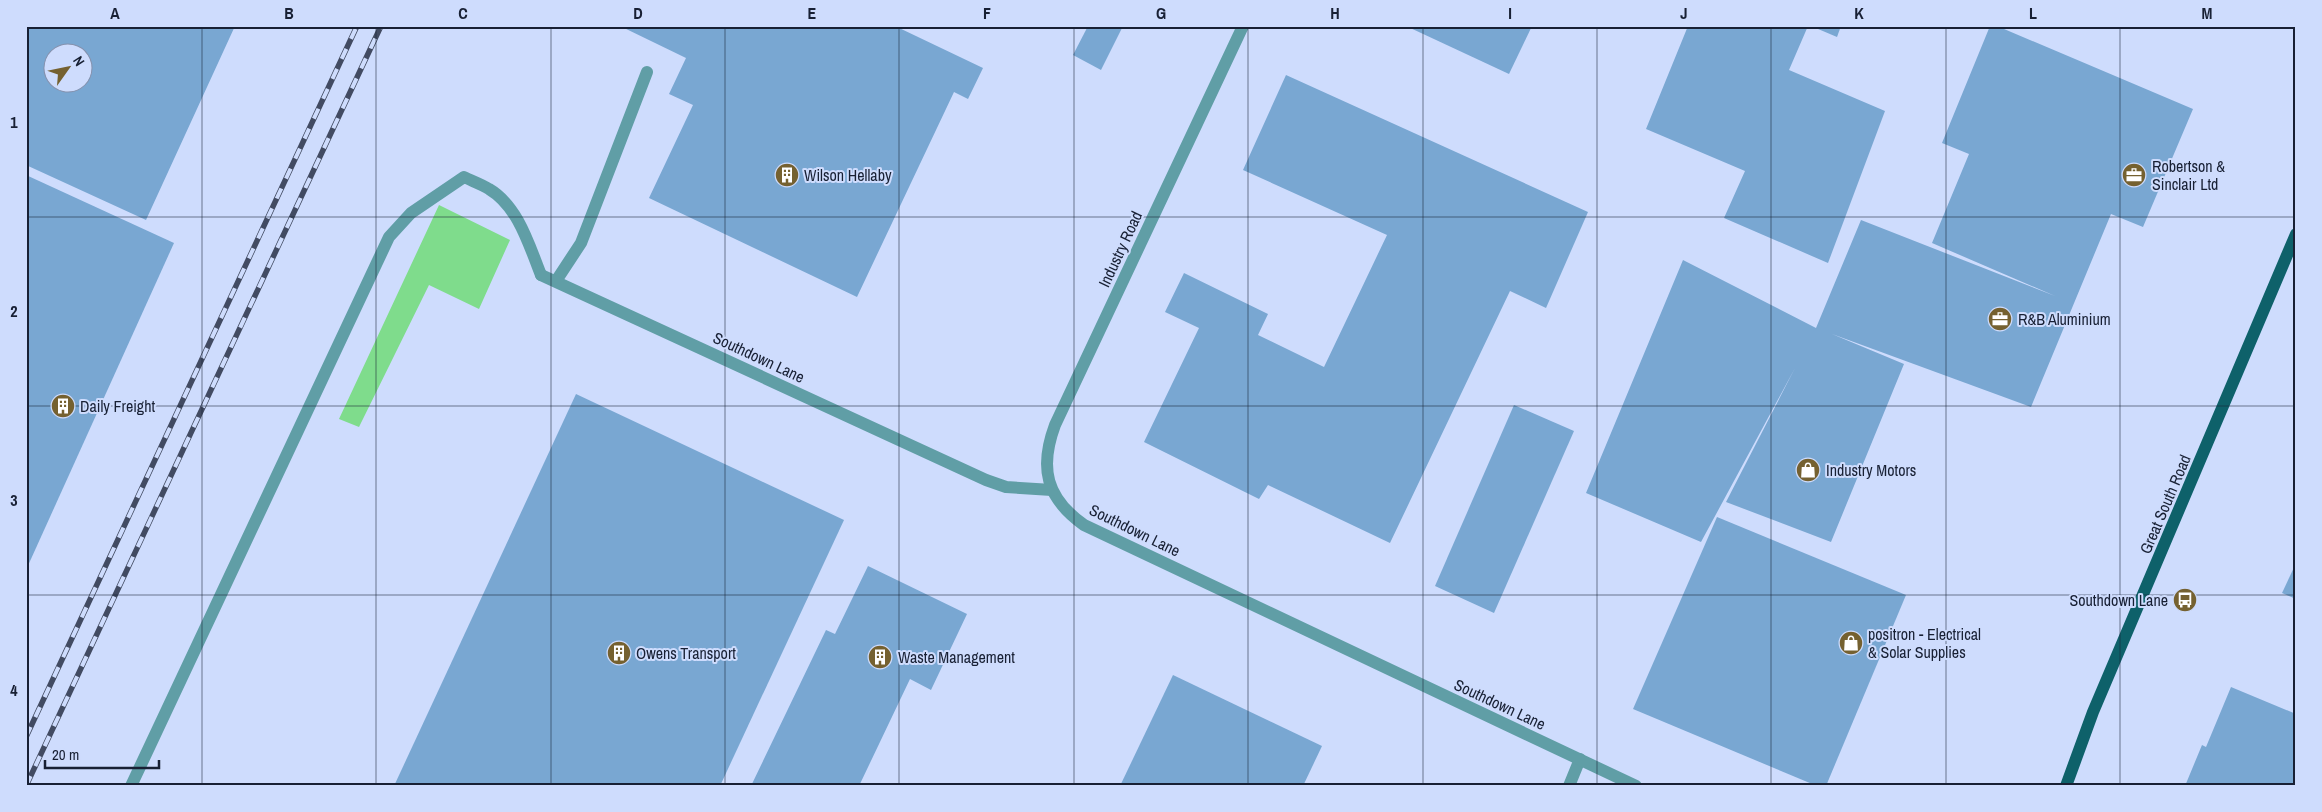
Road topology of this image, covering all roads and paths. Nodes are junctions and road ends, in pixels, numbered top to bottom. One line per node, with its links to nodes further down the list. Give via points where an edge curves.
1 (1243, 26): 5 (street, Industry Road, via 1055,425 1046,454)
2 (647, 72): 4 (street, via 581,243)
3 (2296, 234): 10 (main road, Great South Road, via 2093,712)
4 (556, 281): 5 (street, Southdown Lane, via 986,480 1006,487); 7 (street, Southdown Lane, via 541,274 521,226 505,202 490,189 464,177 411,213 389,237)
5 (1052, 490): 6 (street, Southdown Lane, via 1062,506 1084,525)
6 (1580, 759): 8 (street); 9 (street, Southdown Lane)
7 (131, 786)
8 (1569, 786)
9 (1636, 786)
10 (2066, 786)

